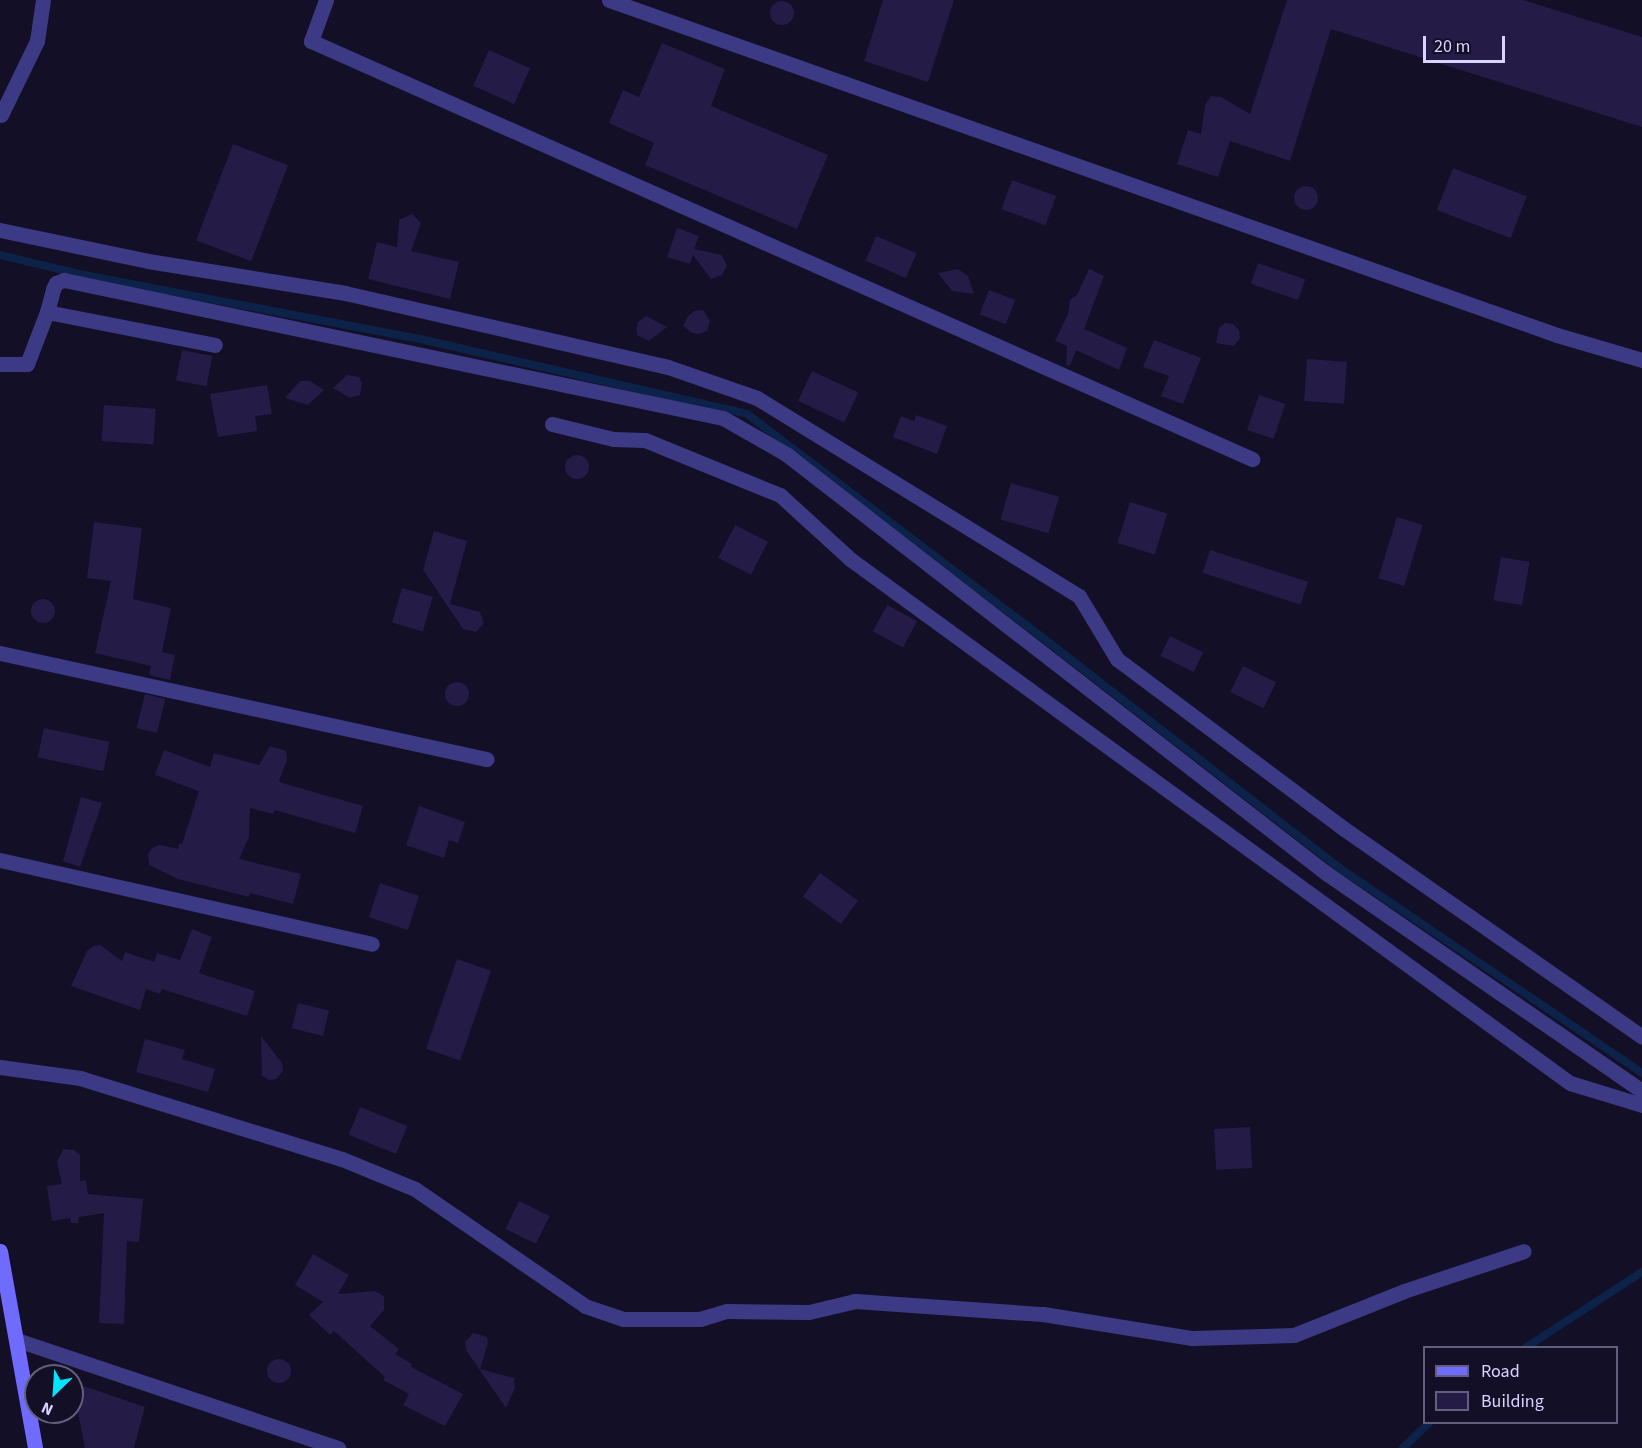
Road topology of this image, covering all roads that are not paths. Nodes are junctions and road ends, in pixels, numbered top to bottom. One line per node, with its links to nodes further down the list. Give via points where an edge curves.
1 (43, 0): 4 (street, via 37,41)
2 (326, 0): 11 (street, via 311,41)
3 (609, 0): 8 (street, via 1557,335)
4 (1, 115)
5 (0, 230): 16 (street, via 148,261 345,293 668,367 757,398 1079,596 1117,659 1340,826)
6 (47, 312): 7 (street); 9 (street, via 27,364); 18 (street, via 56,283 64,280 723,418 786,454 1326,873)
7 (215, 345)
8 (1642, 360)
9 (0, 364)
10 (552, 424): 19 (street, via 613,439 645,440 780,495 850,559 1570,1083)
11 (1252, 459)
12 (0, 653): 13 (street)
13 (487, 759)
14 (0, 860): 15 (street)
15 (372, 944)
16 (1642, 1037)
17 (0, 1067): 21 (street, via 80,1078 342,1159 415,1189 585,1306 623,1319 700,1319 728,1311 809,1312 855,1301 1043,1314 1192,1338 1294,1335 1404,1291)
18 (1642, 1091)
19 (1642, 1105)
20 (0, 1251): 22 (main road)
21 (1524, 1251)
22 (17, 1340): 23 (main road); 24 (street)
23 (35, 1448)
24 (338, 1448)

